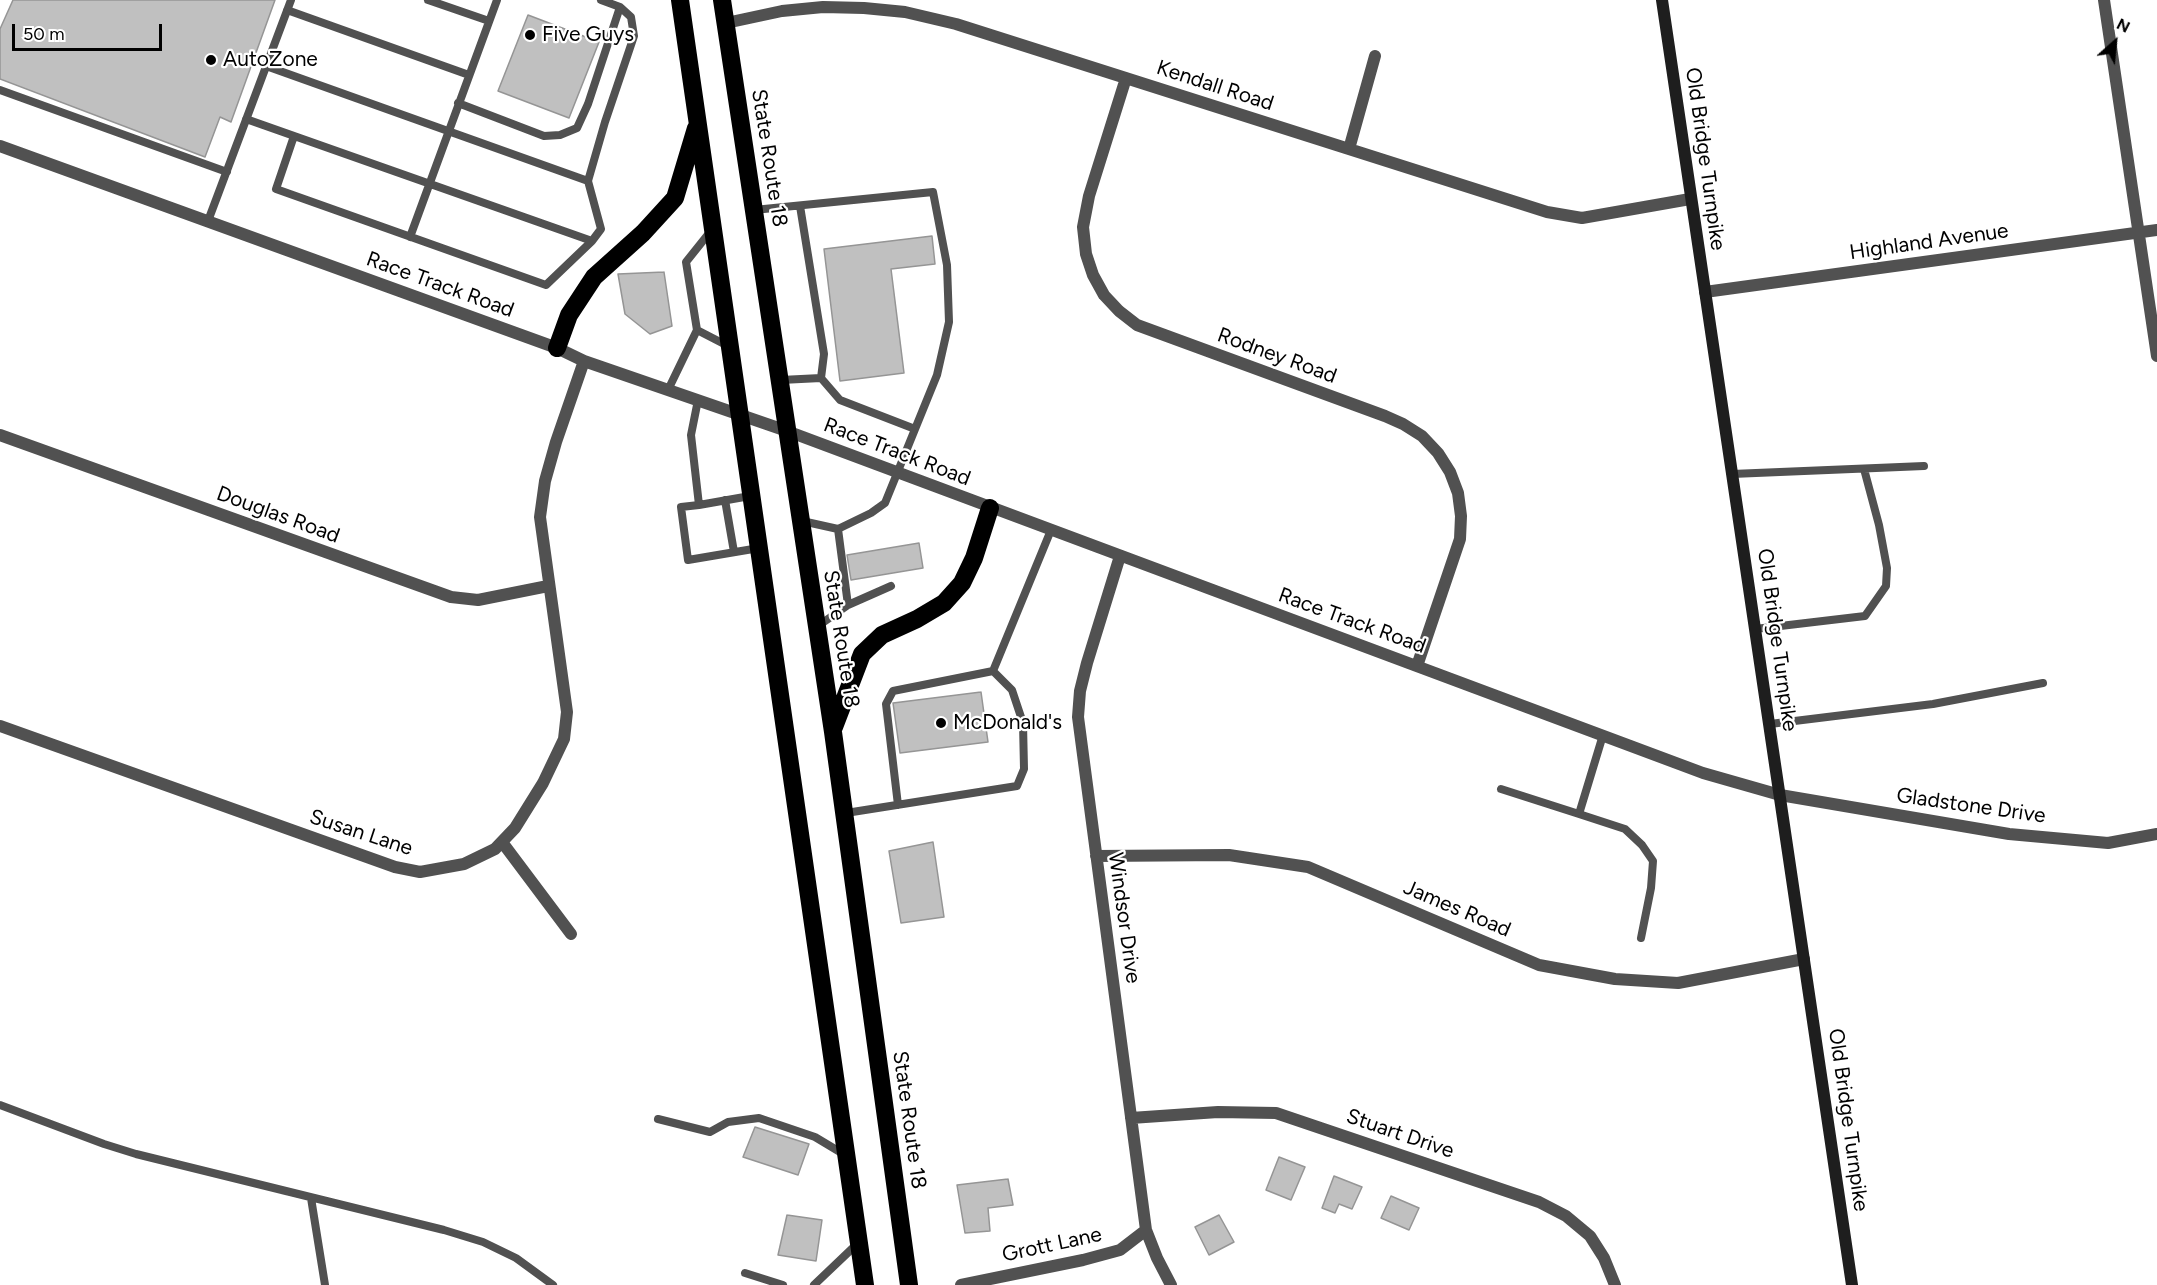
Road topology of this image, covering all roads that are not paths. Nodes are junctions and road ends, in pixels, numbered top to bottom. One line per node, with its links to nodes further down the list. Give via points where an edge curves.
1 (291, 0): 10 (lane)
2 (428, 0): 11 (lane)
3 (497, 0): 11 (lane)
4 (601, 0): 9 (lane)
5 (680, 0): 20 (highway)
6 (722, 0): 12 (highway, State Route 18)
7 (1662, 0): 28 (street, Old Bridge Turnpike)
8 (2104, 0): 34 (street)
9 (620, 7): 18 (lane, via 577,128 544,136); 26 (lane, via 631,17 634,36)
10 (287, 10): 14 (lane); 15 (lane)
11 (489, 21): 15 (lane)
12 (726, 23): 16 (street, Kendall Road, via 823,7 905,12 956,24); 30 (highway, State Route 18)
13 (1375, 56): 24 (street)
14 (266, 66): 19 (lane); 21 (lane)
15 (469, 75): 18 (lane)
16 (1126, 78): 24 (street, Kendall Road); 70 (street, Rodney Road, via 1083,227 1093,275 1104,295 1137,325 1385,416 1422,436 1438,453 1458,493 1460,539)
17 (0, 90): 25 (lane)
18 (458, 103): 21 (lane)
19 (246, 119): 22 (lane); 25 (lane)
20 (698, 123): 32 (highway); 40 (highway, via 675,198 643,233 594,276 569,315)
21 (448, 130): 26 (lane); 27 (lane)
22 (294, 136): 27 (lane); 35 (lane, via 276,189)
23 (0, 146): 31 (street, Race Track Road)
24 (1349, 149): 28 (street, Kendall Road, via 1547,212 1582,218)
25 (227, 171): 31 (lane)
26 (588, 181): 36 (lane, via 601,229)
27 (429, 183): 35 (lane); 36 (lane)
28 (1690, 199): 37 (street, Old Bridge Turnpike)
29 (800, 206): 30 (lane); 43 (lane, via 824,354); 48 (lane, via 933,192 947,265 949,322 937,375)
30 (754, 210): 44 (highway, State Route 18)
31 (208, 221): 40 (street, Race Track Road)
32 (713, 229): 38 (lane, via 686,262); 39 (highway)
33 (2157, 230): 34 (street, Highland Avenue)
34 (2139, 232): 37 (street, Highland Avenue); 41 (street)
35 (410, 237): 36 (lane, via 546,285)
36 (592, 241)
37 (1705, 292): 54 (street, Old Bridge Turnpike)
38 (697, 330): 39 (lane); 45 (lane)
39 (730, 347): 47 (highway)
40 (557, 348): 42 (street, Race Track Road)
41 (2157, 356)
42 (584, 361): 45 (street, Race Track Road); 65 (street, Susan Lane, via 545,481 540,517)
43 (821, 378): 44 (lane); 48 (lane, via 840,400)
44 (781, 380): 49 (highway, State Route 18)
45 (668, 390): 46 (street, Race Track Road)
46 (698, 400): 47 (street, Race Track Road); 57 (lane, via 691,435)
47 (740, 415): 49 (street, Race Track Road); 55 (highway)
48 (915, 429): 53 (lane)
49 (787, 431): 53 (street, Race Track Road); 59 (highway, State Route 18)
50 (0, 435): 65 (street, Douglas Road, via 451,597 478,600)
51 (1923, 466): 52 (lane)
52 (1864, 469): 54 (lane); 69 (lane, via 1879,525 1887,568 1886,586 1864,616)
53 (898, 473): 58 (street, Race Track Road); 60 (lane, via 885,502)
54 (1732, 474): 69 (street, Old Bridge Turnpike)
55 (752, 496): 56 (lane); 62 (highway)
56 (725, 500): 57 (lane); 63 (lane)
57 (699, 505): 63 (lane, via 681,507 688,560)
58 (990, 508): 61 (street, Race Track Road); 75 (highway, via 962,583 944,603 882,635 862,654)
59 (801, 521): 60 (lane); 68 (highway, State Route 18)
60 (838, 529): 67 (lane)
61 (1051, 530): 64 (street, Race Track Road); 71 (lane)
62 (759, 548): 63 (lane); 91 (highway)
63 (734, 552)
64 (1120, 556): 70 (street, Race Track Road); 84 (street, Windsor Drive, via 1080,691 1078,717)
65 (548, 586): 83 (street, Susan Lane, via 567,712 564,739 543,783)
66 (891, 586): 67 (lane)
67 (848, 605): 68 (lane)
68 (817, 627): 75 (highway, State Route 18)
69 (1755, 629): 73 (street, Old Bridge Turnpike)
70 (1417, 666): 76 (street, Race Track Road)
71 (993, 671): 79 (lane, via 893,691 886,704); 79 (lane, via 1012,690 1023,723 1024,769 1017,786)
72 (2043, 683): 73 (lane, via 1933,704)
73 (1770, 724): 78 (street, Old Bridge Turnpike)
74 (0, 726): 83 (street, Susan Lane, via 395,867 420,872 464,864)
75 (833, 732): 80 (highway, State Route 18)
76 (1603, 735): 78 (street, Race Track Road); 81 (lane)
77 (1501, 789): 81 (lane)
78 (1780, 795): 82 (street, Gladstone Drive, via 2009,834 2108,843); 87 (street, Old Bridge Turnpike)
79 (898, 805): 80 (lane)
80 (844, 813): 101 (highway, State Route 18)
81 (1580, 814): 86 (lane, via 1625,829 1653,861)
82 (2157, 834)
83 (502, 842): 85 (street)
84 (1096, 856): 87 (street, James Road, via 1229,855 1308,867 1539,965 1614,979 1678,983); 89 (street, Windsor Drive)
85 (571, 933)
86 (1641, 938)
87 (1804, 959): 105 (street, Old Bridge Turnpike)
88 (0, 1105): 92 (lane, via 104,1144)
89 (1131, 1118): 93 (street, Windsor Drive); 104 (street, Stuart Drive, via 1276,1113 1539,1202 1566,1216 1590,1236)
90 (658, 1119): 91 (lane, via 710,1132 728,1122 759,1118 815,1137)
91 (846, 1156): 94 (highway)
92 (311, 1198): 96 (lane); 97 (lane, via 483,1242 516,1258)
93 (1146, 1230): 102 (street, Grott Lane, via 1120,1250); 103 (street, Windsor Drive)
94 (858, 1243): 99 (lane); 100 (highway)
95 (745, 1273): 98 (lane)
96 (325, 1285)
97 (553, 1285)
98 (783, 1285)
99 (814, 1285)
100 (865, 1285)
101 (909, 1285)
102 (961, 1285)
103 (1170, 1285)
104 (1615, 1285)
105 (1852, 1285)

